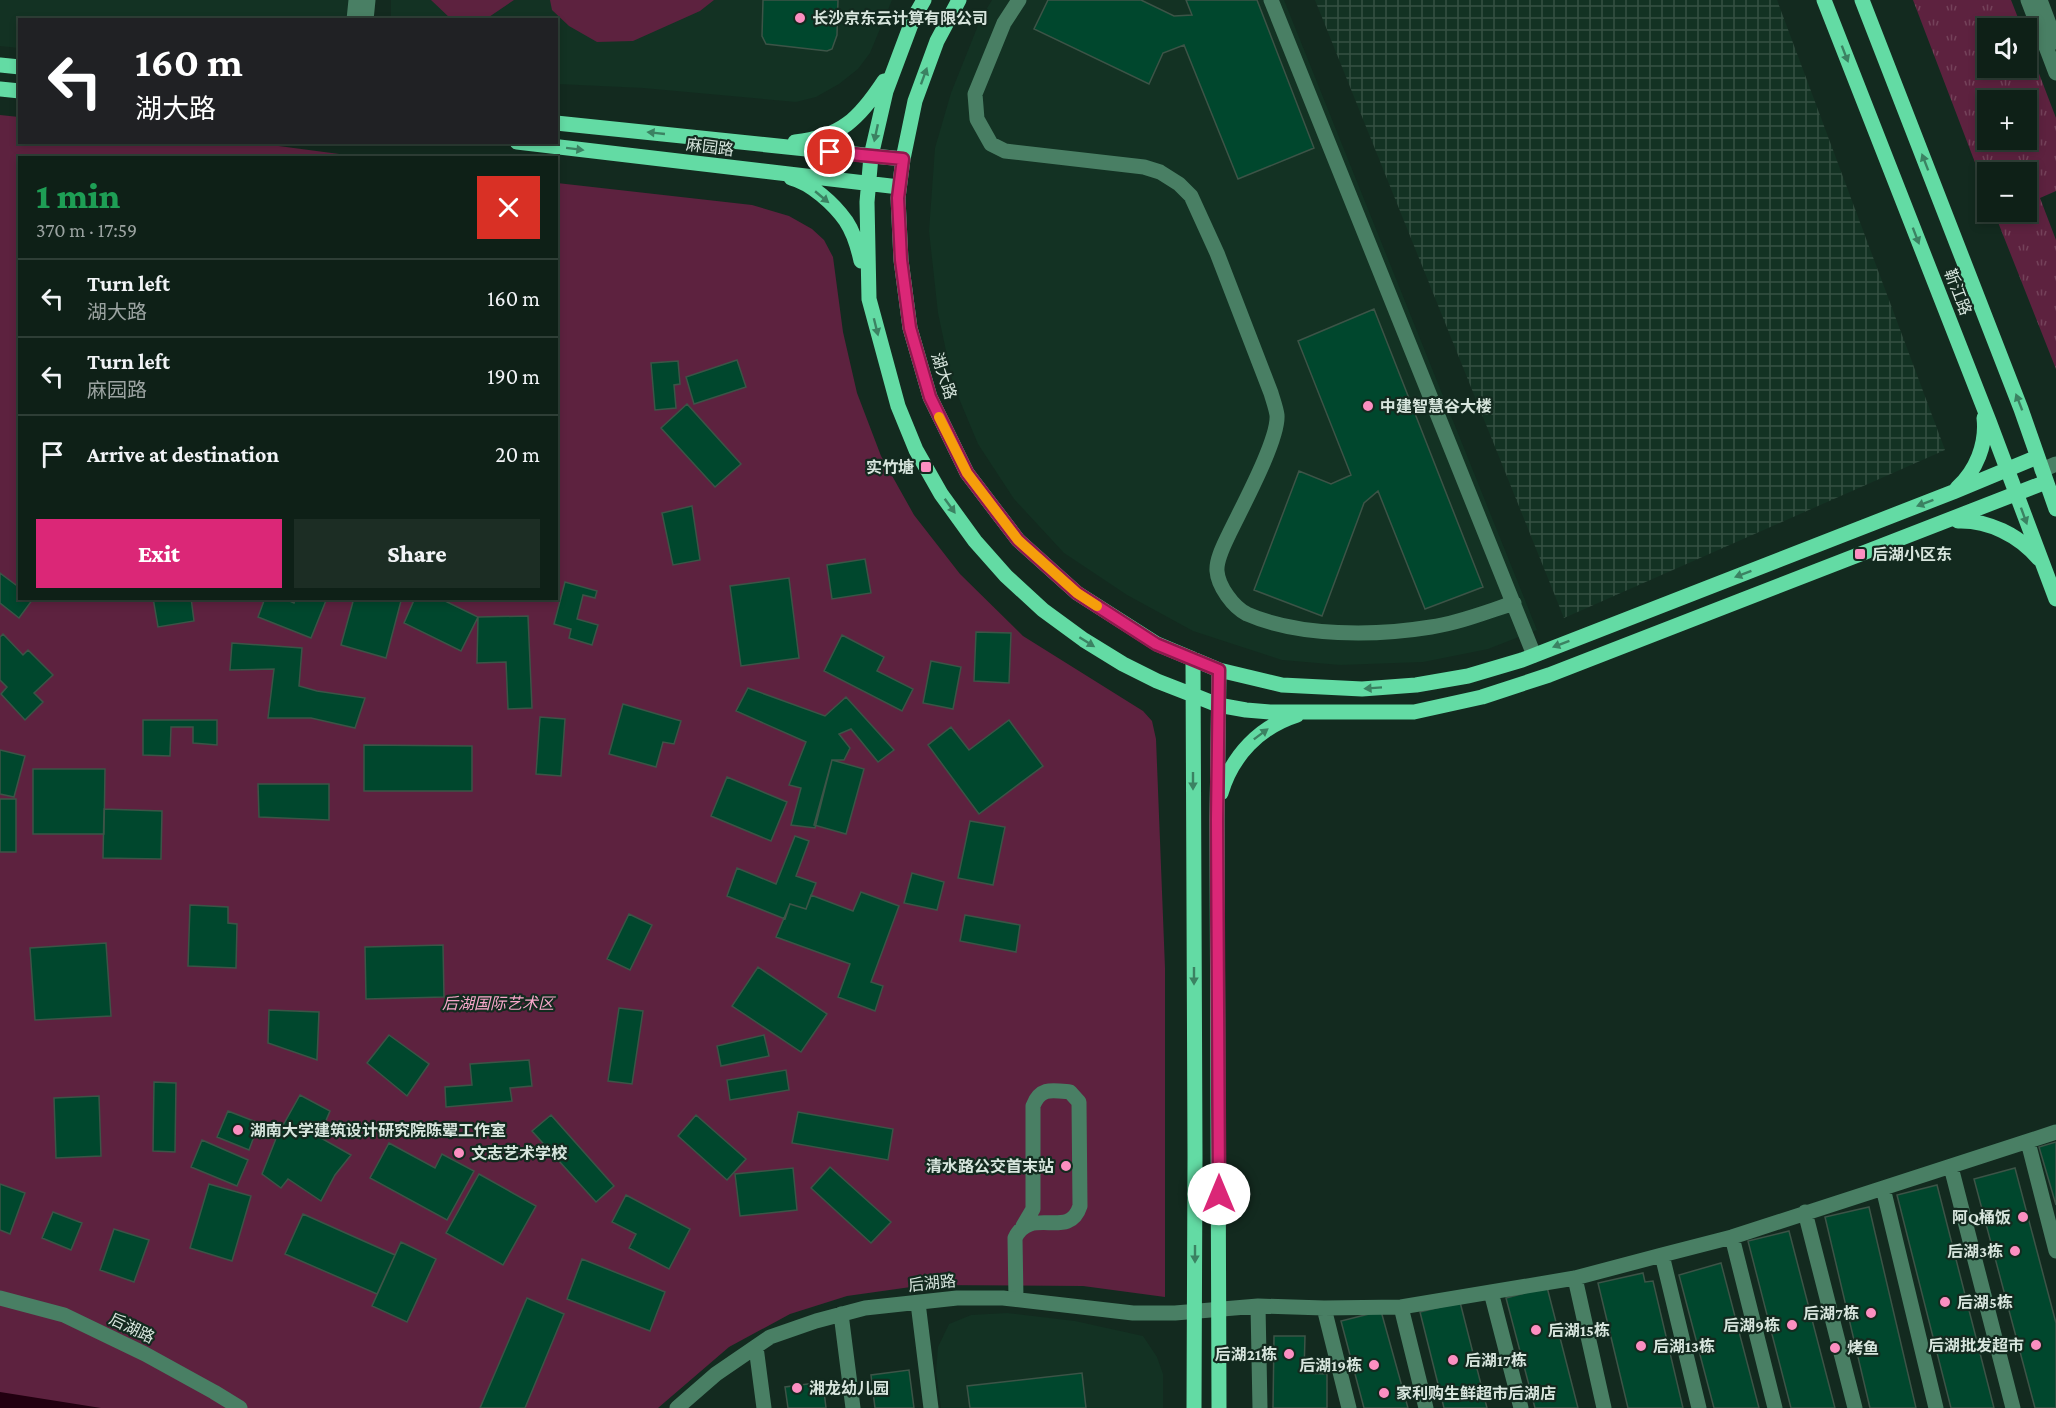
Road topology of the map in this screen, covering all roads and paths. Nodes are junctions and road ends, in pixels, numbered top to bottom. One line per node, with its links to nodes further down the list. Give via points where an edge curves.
1 (356, 0): 11 (street)
2 (368, 0): 12 (street)
3 (924, 0): 14 (main road)
4 (959, 0): 24 (main road, 湖大路, one-way to 4, via 915,101 937,40)
5 (1018, 0): 38 (street, via 1004,23 975,93 977,119 991,144 1005,151 1144,167 1179,183 1191,196 1217,253 1271,393 1277,416 1270,446 1216,570 1225,593 1245,613 1278,624 1373,632 1461,621)
6 (1271, 0): 38 (street)
7 (1824, 0): 29 (main road, 靳江路, one-way to 29)
8 (1862, 0): 30 (main road, one-way to 8)
9 (2028, 0): 17 (street)
10 (2040, 0): 13 (street)
11 (354, 18)
12 (366, 18)
13 (2056, 42)
14 (896, 64): 22 (main road, via 864,110 848,125 812,140); 23 (main road, one-way to 23)
15 (0, 65): 16 (main road)
16 (18, 67)
17 (2056, 73)
18 (0, 89): 19 (main road)
19 (18, 91)
20 (558, 123): 22 (main road, 麻园路, one-way to 20)
21 (534, 144): 25 (main road, 麻园路, one-way to 25)
22 (769, 145): 23 (main road, 麻园路)
23 (872, 156): 24 (main road, 麻园路); 26 (main road)
24 (903, 159): 27 (main road, 湖大路)
25 (771, 172): 26 (main road, 麻园路); 28 (main road, one-way to 28, via 796,179 815,191 845,220 854,237)
26 (868, 183): 27 (main road, 麻园路); 28 (main road)
27 (899, 187): 40 (main road, 湖大路, via 901,260 910,328 930,397 967,473 1018,540 1077,593 1156,644)
28 (869, 299): 42 (main road, one-way to 42, via 898,406 916,450 975,541 1043,610 1084,640)
29 (1983, 406): 31 (main road, 靳江路); 32 (main road, via 1985,426 1980,455 1965,481)
30 (2045, 468): 31 (main road, 湖大路); 33 (main road); 34 (main road)
31 (2008, 470): 32 (main road, 湖大路); 33 (main road, 靳江路)
32 (1953, 492): 39 (main road, 湖大路, one-way to 39)
33 (2016, 494): 35 (main road); 36 (main road, 靳江路, one-way to 36)
34 (2056, 509)
35 (1935, 526): 36 (main road, via 1955,521 1993,526 2029,549); 45 (main road, via 1482,698 1414,712)
36 (2044, 567): 37 (main road, 靳江路)
37 (2056, 598)
38 (1514, 603): 39 (street)
39 (1534, 655): 41 (main road, 湖大路, one-way to 41, via 1468,676 1362,689 1282,685)
40 (1193, 659): 41 (main road, 湖大路); 43 (main road)
41 (1219, 670): 44 (main road)
42 (1157, 681): 43 (main road); 46 (main road, via 1178,697 1186,711)
43 (1193, 695): 44 (main road); 46 (main road)
44 (1218, 705): 45 (main road); 47 (main road)
45 (1304, 712): 47 (main road, one-way to 45, via 1227,776 1251,742 1278,722)
46 (1193, 747): 66 (main road, one-way to 66)
47 (1217, 820): 65 (main road)
48 (2056, 1132): 49 (street, 后湖路)
49 (2028, 1142): 50 (street, 后湖路); 55 (street)
50 (1951, 1167): 51 (street, 后湖路); 85 (street)
51 (1883, 1188): 52 (street, 后湖路); 84 (street)
52 (1805, 1212): 54 (street, 后湖路); 83 (street)
53 (1023, 1226): 53 (street, via 1068,1222 1078,1213 1079,1102 1070,1092 1045,1091 1036,1098 1033,1209); 60 (street, via 1015,1238)
54 (1732, 1237): 56 (street, 后湖路); 82 (street)
55 (2056, 1251)
56 (1662, 1255): 57 (street, 后湖路); 81 (street)
57 (1575, 1278): 58 (street, 后湖路); 80 (street)
58 (1491, 1292): 63 (street, 后湖路); 79 (street)
59 (0, 1298): 69 (street, 后湖路, via 64,1315)
60 (1016, 1299): 61 (street, 后湖路, via 957,1298); 66 (street, 后湖路, via 1133,1313)
61 (918, 1303): 67 (street, 后湖路); 73 (street)
62 (1258, 1306): 64 (street, 后湖路); 65 (street, 后湖路); 76 (street)
63 (1401, 1307): 64 (street, 后湖路); 78 (street)
64 (1324, 1308): 77 (street)
65 (1219, 1310): 66 (street, 后湖路); 75 (main road)
66 (1195, 1311): 74 (main road)
67 (841, 1314): 68 (street, 后湖路, via 770,1337); 72 (street)
68 (756, 1347): 70 (street, 后湖路, via 716,1374); 71 (street)
69 (240, 1408)
70 (677, 1408)
71 (764, 1408)
72 (853, 1408)
73 (931, 1408)
74 (1194, 1408)
75 (1219, 1408)
76 (1260, 1408)
77 (1349, 1408)
78 (1426, 1408)
79 (1521, 1408)
80 (1604, 1408)
81 (1699, 1408)
82 (1775, 1408)
83 (1854, 1408)
84 (1936, 1408)
85 (2013, 1408)

